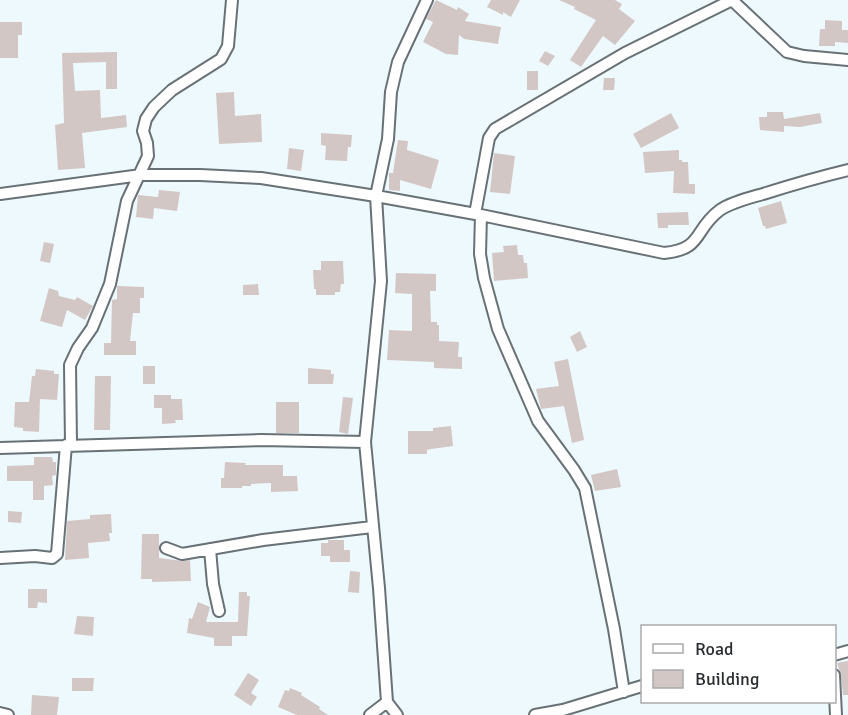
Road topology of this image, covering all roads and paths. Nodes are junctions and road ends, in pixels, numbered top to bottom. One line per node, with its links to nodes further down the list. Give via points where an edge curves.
1 (232, 0): 6 (street, via 228,46 221,59 172,90 146,119 143,131 148,156)
2 (426, 0): 8 (street, via 398,62)
3 (732, 0): 4 (street, via 788,52); 9 (street, via 625,52 495,129 489,138)
4 (848, 60)
5 (848, 170): 9 (street, via 722,208 708,219 692,245 664,253)
6 (141, 175): 7 (street); 8 (street, via 261,178); 11 (street, via 128,201 110,284 92,328 70,365)
7 (0, 194)
8 (376, 196): 9 (street); 10 (street, via 381,281)
9 (478, 214): 19 (street, via 484,278 498,329 538,421 585,488)
10 (365, 442): 11 (street); 13 (street)
11 (68, 444): 12 (street); 16 (street, via 57,554 52,558)
12 (0, 448)
13 (372, 527): 15 (street); 20 (street)
14 (166, 548): 15 (street, via 182,554)
15 (210, 549): 17 (street)
16 (0, 558)
17 (219, 611)
18 (641, 687): 19 (street)
19 (624, 692): 25 (street)
20 (387, 702): 23 (street); 24 (street)
21 (0, 713): 22 (street)
22 (8, 715)
23 (370, 715)
24 (397, 715)
25 (535, 715)

